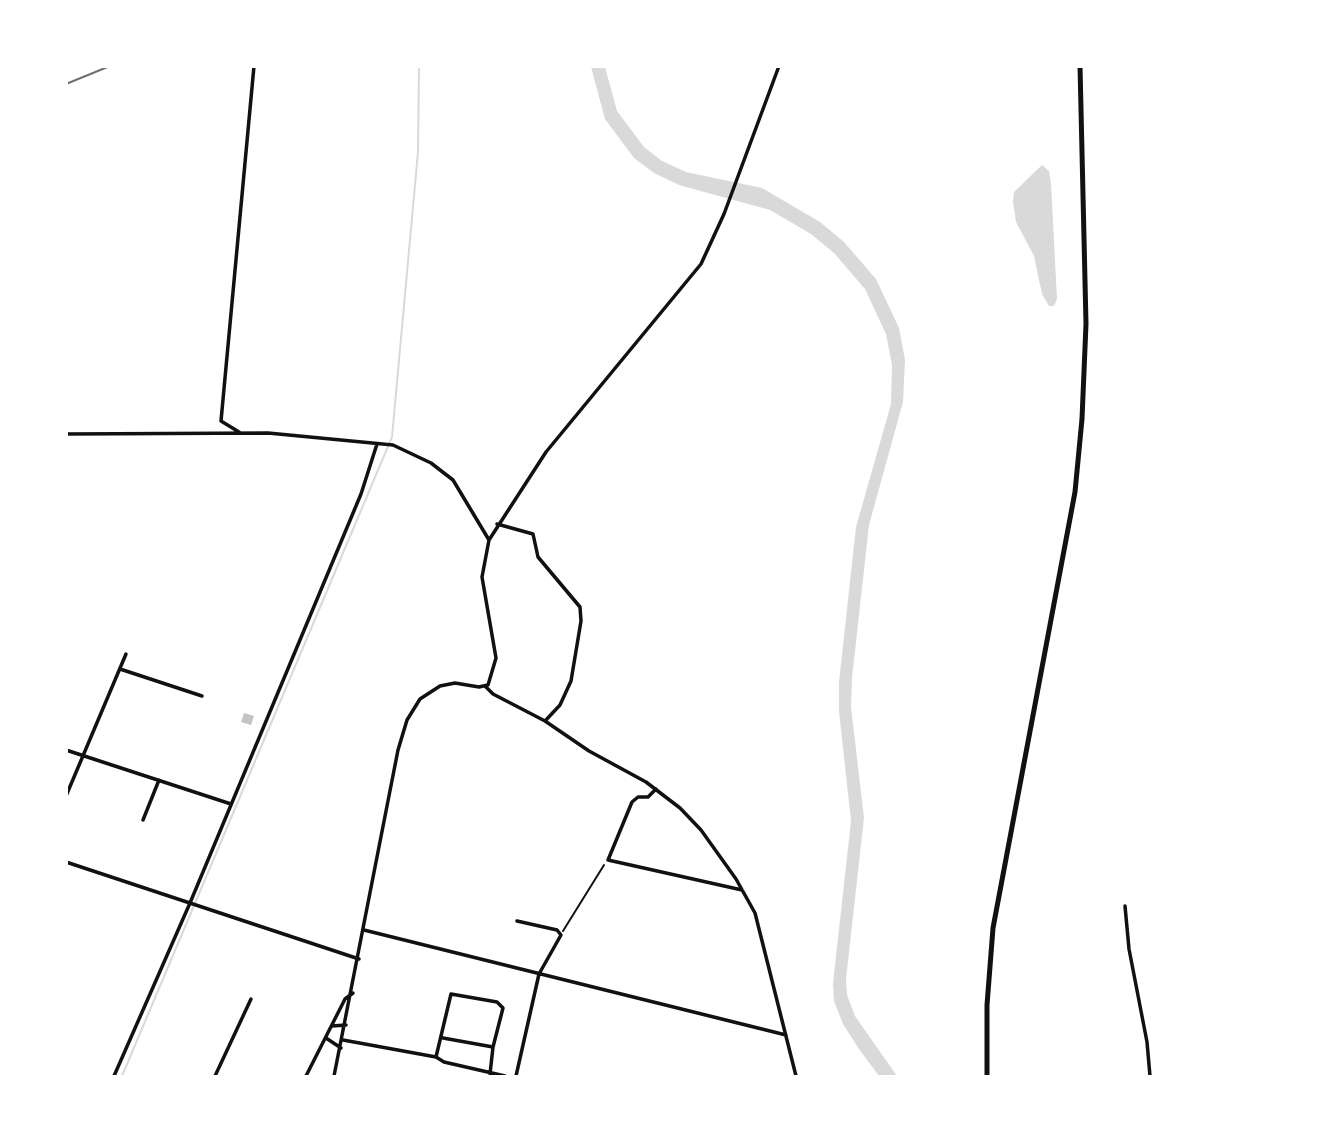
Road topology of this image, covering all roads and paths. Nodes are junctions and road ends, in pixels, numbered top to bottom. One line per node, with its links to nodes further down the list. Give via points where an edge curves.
1 (254, 66): 4 (street, via 221,421)
2 (779, 66): 7 (street, via 709,250 687,285 530,474)
3 (1080, 66): 50 (main road, via 1086,324 1082,419 1074,492 997,903 987,1004)
4 (241, 433): 5 (street); 6 (street)
5 (66, 434)
6 (377, 444): 8 (street, via 393,445 431,463 453,480); 19 (street, via 361,494)
7 (497, 524): 8 (street); 13 (street, via 533,534 538,556 580,607 572,681)
8 (489, 540): 11 (street, via 482,578 496,658 494,673)
9 (127, 654): 10 (street)
10 (120, 669): 12 (street); 15 (street)
11 (485, 686): 13 (street); 27 (street, via 440,686 420,699 407,720)
12 (202, 696)
13 (545, 721): 17 (street)
14 (66, 750): 15 (street)
15 (83, 755): 16 (street); 18 (street)
16 (159, 780): 19 (street); 20 (street)
17 (656, 789): 21 (street, via 632,802); 23 (street, via 701,830)
18 (66, 796)
19 (230, 804): 24 (street)
20 (143, 820)
21 (608, 860): 23 (street); 28 (path)
22 (66, 862): 24 (street)
23 (743, 891): 36 (street, via 755,913)
24 (192, 904): 29 (street); 43 (street)
25 (1125, 906): 51 (street)
26 (517, 921): 28 (street, via 557,930)
27 (364, 930): 29 (street); 30 (street)
28 (561, 936): 30 (street)
29 (359, 959): 31 (street)
30 (539, 974): 36 (street); 48 (street)
31 (352, 993): 33 (street); 34 (street)
32 (251, 999): 44 (street)
33 (346, 1025): 34 (street); 38 (street)
34 (330, 1028): 35 (street)
35 (327, 1034): 39 (street, via 328,1042); 45 (street)
36 (786, 1035): 49 (street)
37 (443, 1038): 40 (street); 40 (street, via 451,994 497,1002 503,1008); 41 (street)
38 (343, 1040): 39 (street); 41 (street)
39 (341, 1048): 46 (street)
40 (494, 1048): 42 (street)
41 (436, 1057): 42 (street)
42 (490, 1074): 47 (street)
43 (114, 1076)
44 (215, 1076)
45 (306, 1076)
46 (334, 1076)
47 (505, 1076)
48 (516, 1076)
49 (796, 1076)
50 (986, 1076)
51 (1150, 1076)

